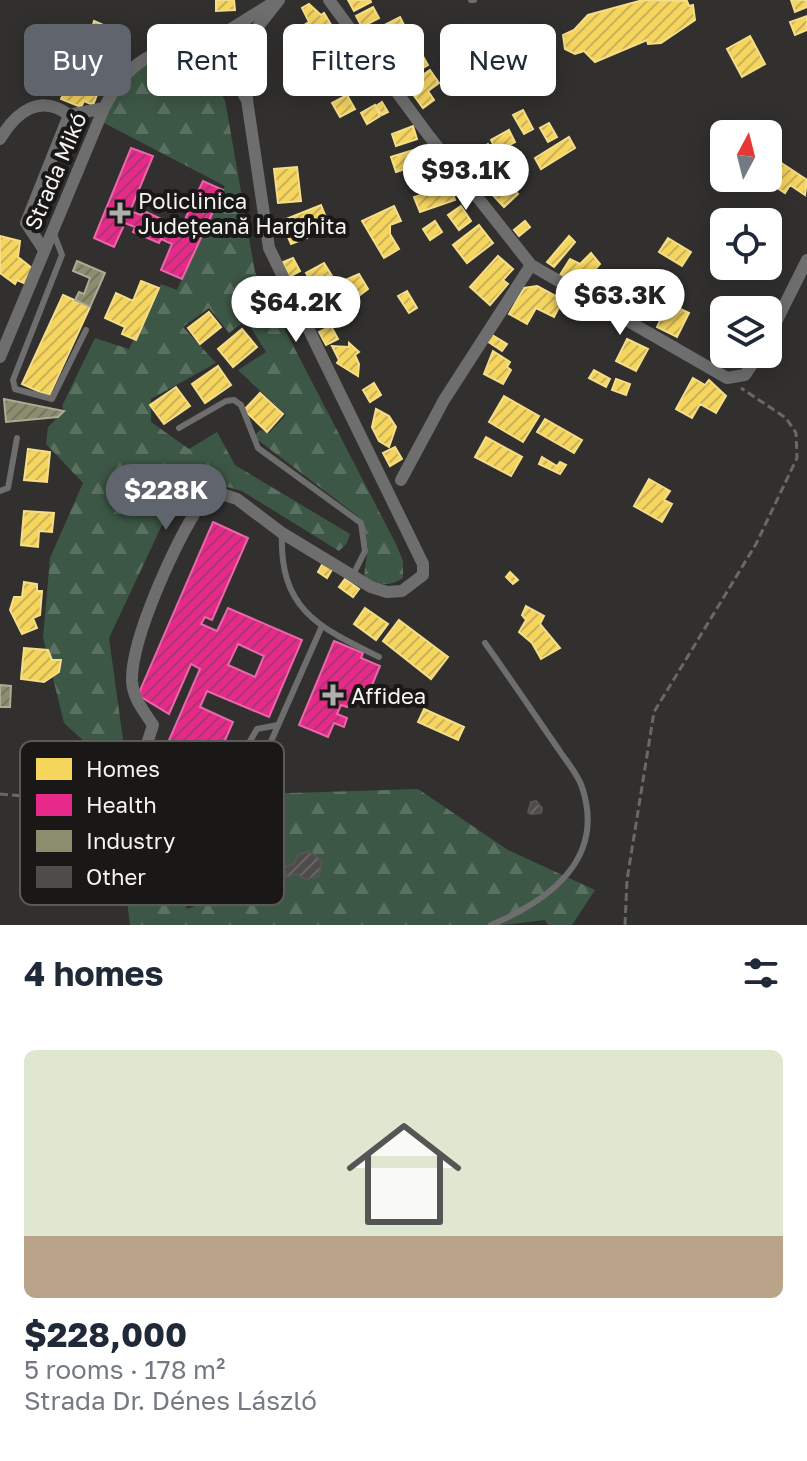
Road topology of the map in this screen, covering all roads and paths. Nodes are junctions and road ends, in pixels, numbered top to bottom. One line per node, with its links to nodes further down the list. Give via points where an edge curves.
1 (278, 0): 3 (street); 4 (street)
2 (329, 0): 15 (street)
3 (240, 24)
4 (261, 24)
5 (147, 57): 9 (street, Strada Mikó, via 128,68)
6 (245, 96): 8 (street)
7 (247, 96): 8 (street)
8 (247, 100): 26 (street, via 273,259 424,572 413,586 394,593)
9 (104, 108): 10 (street, Strada Mikó); 12 (street, Strada Mikó)
10 (69, 115): 11 (street, via 52,105 30,107 15,117); 13 (street, Strada Mikó, via 26,223)
11 (0, 139)
12 (52, 231): 13 (street, Strada Mikó); 17 (lane, via 62,255 13,380 15,389 52,399)
13 (44, 250): 18 (street, Strada Mikó)
14 (807, 260): 16 (street)
15 (531, 265): 20 (street); 23 (street, via 444,400)
16 (782, 310)
17 (86, 330)
18 (0, 357)
19 (750, 368): 20 (street, via 745,375)
20 (727, 378): 37 (path, via 786,418 796,433 797,458 756,544 654,712 627,880)
21 (179, 428): 26 (lane, via 226,401 241,405 258,448 361,523 365,551)
22 (17, 438): 24 (lane, via 8,488)
23 (401, 480)
24 (0, 491)
25 (282, 533): 26 (street); 27 (lane, via 288,588 304,613); 31 (street, via 225,495 204,499 194,512 143,626 134,665 135,699 153,725)
26 (353, 575)
27 (322, 626): 29 (lane); 30 (lane)
28 (485, 643): 36 (lane, via 582,786 587,825 582,853 565,880)
29 (379, 657)
30 (278, 725): 32 (lane, via 257,729); 33 (lane)
31 (148, 741)
32 (250, 741)
33 (272, 741)
34 (0, 794): 35 (path)
35 (20, 796)
36 (491, 925)
37 (625, 925)

